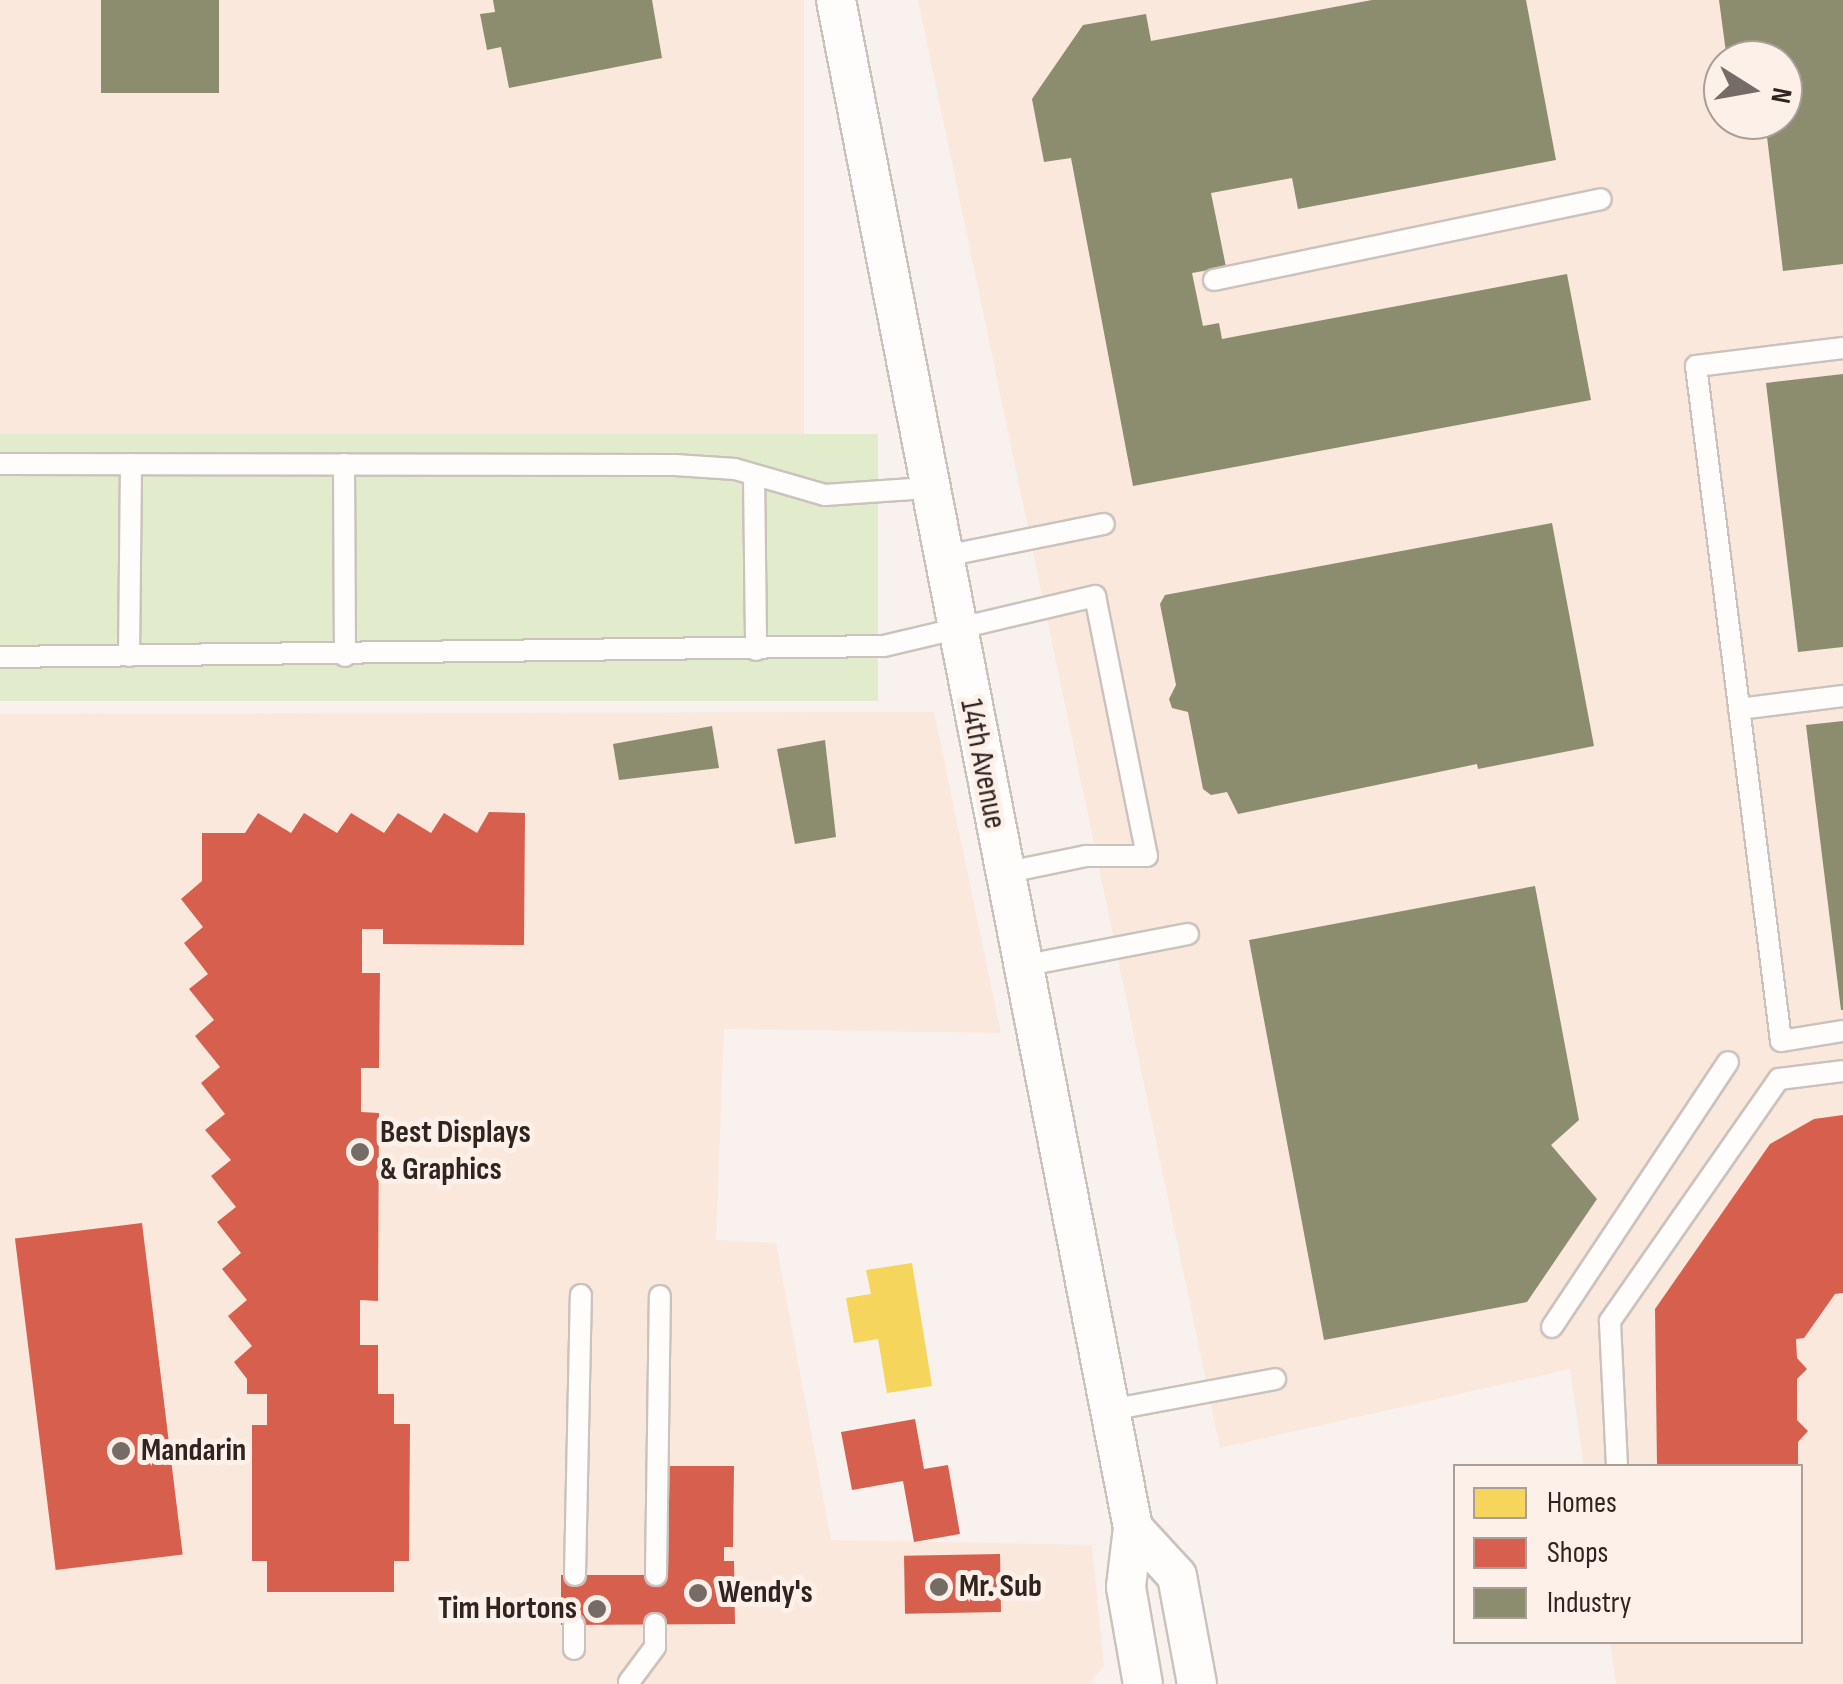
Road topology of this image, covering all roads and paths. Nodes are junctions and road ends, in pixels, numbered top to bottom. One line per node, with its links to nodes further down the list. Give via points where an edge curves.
1 (836, 0): 9 (street, 14th Avenue)
2 (1600, 199): 3 (lane)
3 (1214, 280)
4 (1843, 348): 18 (lane, via 1696,366)
5 (0, 464): 6 (lane)
6 (131, 464): 7 (lane); 15 (lane)
7 (344, 464): 8 (lane, via 675,465); 16 (lane)
8 (754, 475): 9 (lane, via 824,495); 13 (lane)
9 (926, 488): 11 (street, 14th Avenue)
10 (1104, 524): 11 (lane)
11 (940, 556): 12 (street, 14th Avenue)
12 (954, 626): 13 (lane, via 884,646); 19 (street, 14th Avenue); 19 (lane, via 1095,596 1147,856 1086,856)
13 (756, 650): 16 (lane)
14 (0, 656): 15 (lane)
15 (129, 656): 16 (lane)
16 (345, 656)
17 (1843, 696): 18 (lane)
18 (1739, 709): 22 (lane, via 1780,1040)
19 (1003, 874): 21 (street, 14th Avenue)
20 (1188, 934): 21 (lane)
21 (1022, 966): 29 (street, 14th Avenue)
22 (1843, 1031)
23 (1728, 1062): 27 (lane)
24 (1843, 1071): 30 (lane, via 1779,1079 1610,1321)
25 (581, 1296): 32 (lane)
26 (660, 1296): 33 (lane)
27 (1552, 1327)
28 (1275, 1379): 29 (lane)
29 (1110, 1410): 31 (street, 14th Avenue)
30 (1617, 1464)
31 (1134, 1528): 38 (street, 14th Avenue, via 1126,1586); 39 (street, via 1177,1576)
32 (575, 1575)
33 (656, 1575)
34 (574, 1624): 36 (lane)
35 (655, 1624): 37 (lane, via 655,1647)
36 (574, 1649)
37 (629, 1682)
38 (1143, 1684)
39 (1196, 1684)

